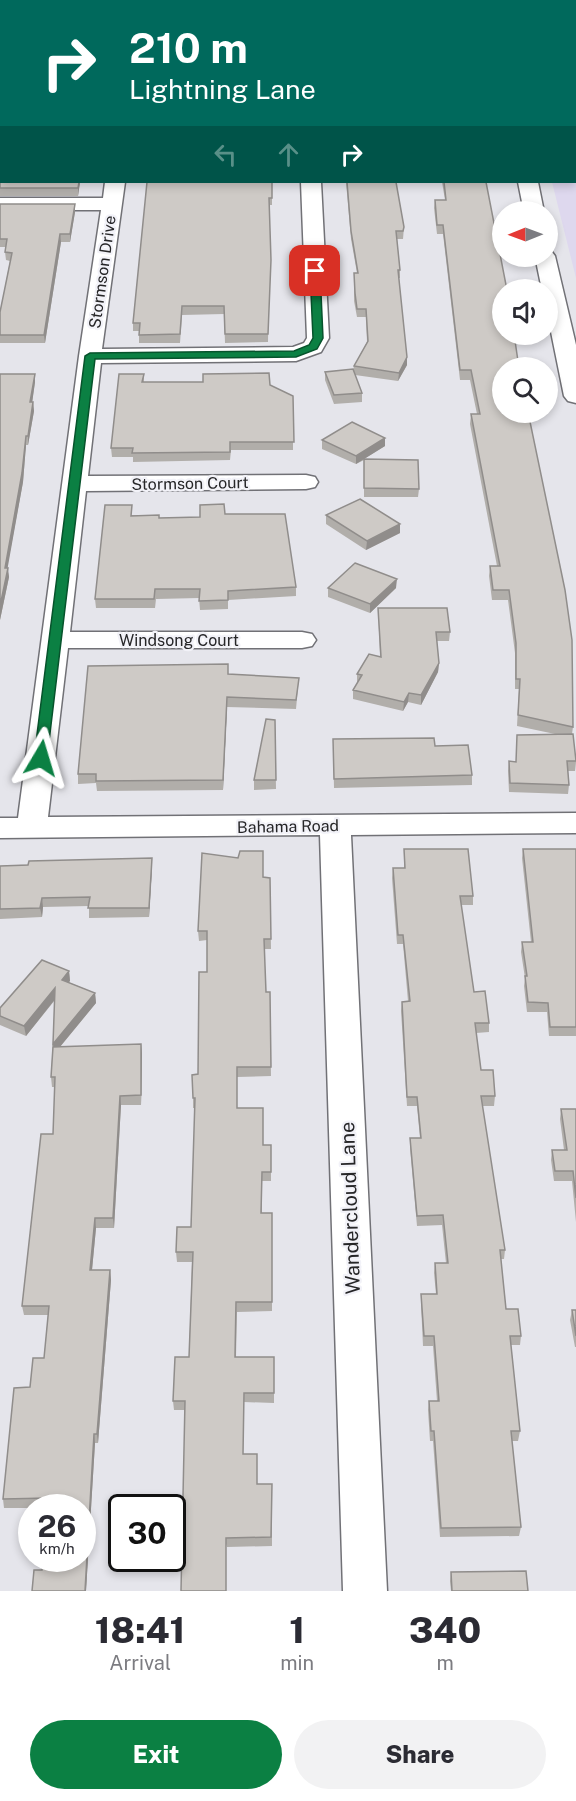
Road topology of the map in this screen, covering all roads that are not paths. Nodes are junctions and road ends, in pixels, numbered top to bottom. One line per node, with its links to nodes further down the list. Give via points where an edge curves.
1 (311, 183): 7 (street, via 318,338 313,347 296,354)
2 (528, 183): 4 (street)
3 (113, 193): 5 (street); 7 (street, Stormson Drive)
4 (532, 201)
5 (0, 204)
6 (547, 267): 8 (street)
7 (90, 356): 10 (street, Stormson Drive)
8 (576, 396)
9 (306, 482): 10 (street, Stormson Court)
10 (75, 484): 11 (street, Stormson Drive)
11 (55, 640): 12 (street, Windsong Court); 16 (street, Stormson Drive)
12 (302, 640)
13 (576, 823): 14 (street, Bahama Road)
14 (335, 825): 16 (street, Bahama Road); 17 (street, Wandercloud Lane)
15 (0, 828): 16 (street, Bahama Road)
16 (32, 828)
17 (364, 1591)

